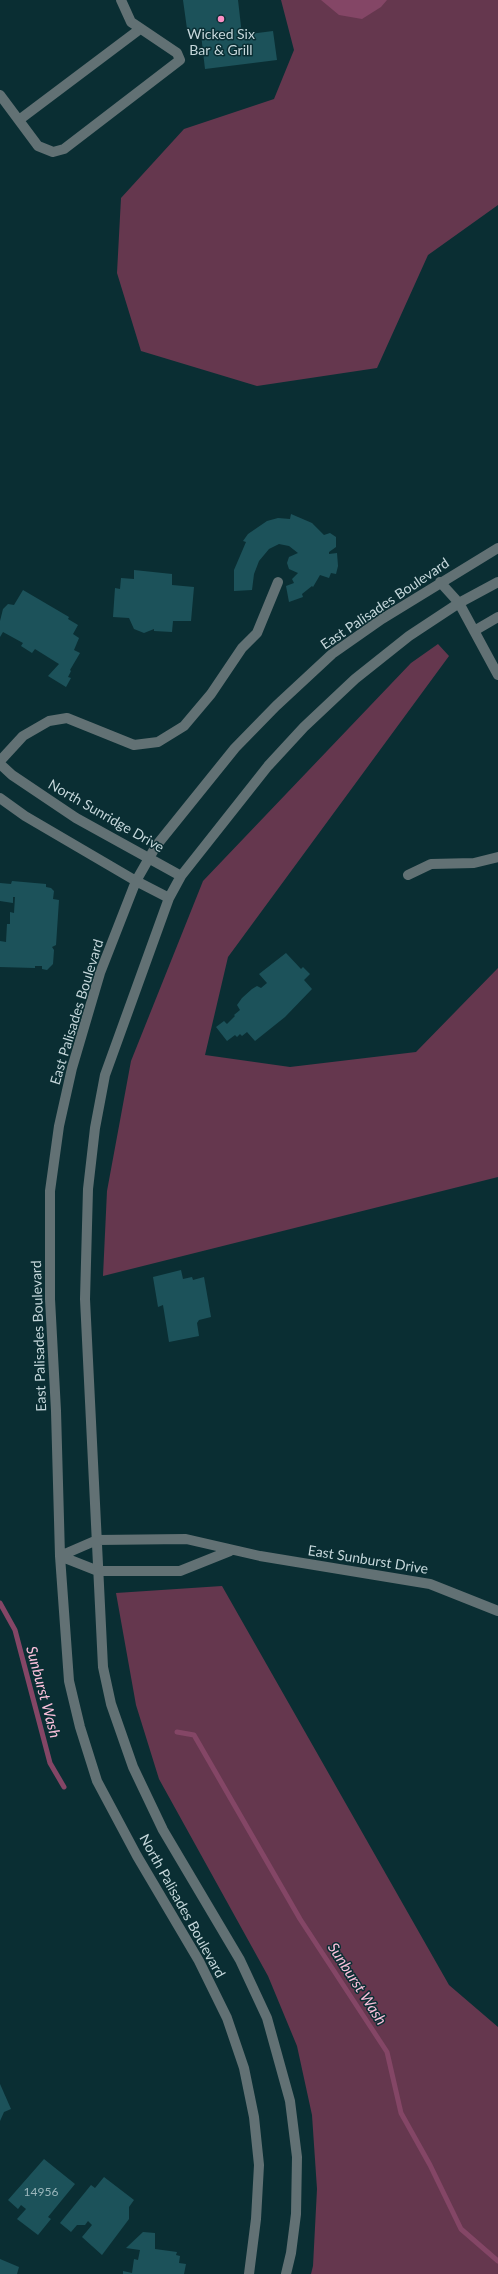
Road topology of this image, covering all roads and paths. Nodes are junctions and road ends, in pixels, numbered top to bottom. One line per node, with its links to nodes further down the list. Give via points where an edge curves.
1 (121, 0): 2 (street, via 131,22)
2 (140, 29): 4 (street); 4 (street, via 177,53 180,60 64,149 53,152 38,146)
3 (0, 95): 4 (street)
4 (18, 120)
5 (498, 548): 7 (street, East Palisades Boulevard)
6 (278, 582): 13 (street, via 257,633 242,648 211,694 184,726 158,742 134,745 67,718 49,720 22,736)
7 (440, 582): 9 (street); 16 (street, East Palisades Boulevard, via 332,654 276,706 235,748 156,846)
8 (498, 582): 9 (street)
9 (459, 603): 11 (street); 18 (street, via 408,636 355,679 304,727 268,766)
10 (498, 617): 11 (street)
11 (474, 631): 12 (street)
12 (498, 675)
13 (0, 762): 16 (street, North Sunridge Drive, via 12,775 76,818)
14 (0, 798): 19 (street)
15 (498, 857): 17 (street, via 474,863 431,864)
16 (150, 858): 18 (street, North Sunridge Drive); 19 (street, East Palisades Boulevard)
17 (408, 875)
18 (181, 876): 20 (street)
19 (136, 881): 20 (street); 23 (street, East Palisades Boulevard, via 100,973 72,1068 59,1126 50,1191 50,1300)
20 (169, 898): 21 (street, via 105,1075 88,1189 85,1299)
21 (97, 1540): 22 (street, East Sunburst Drive, via 186,1539); 23 (street, East Sunburst Drive); 24 (street)
22 (230, 1551): 24 (street, via 180,1572); 25 (street, East Sunburst Drive, via 430,1584)
23 (60, 1556): 24 (street); 26 (street, North Palisades Boulevard, via 69,1681 97,1781 137,1856 199,1961 227,2018 244,2068 254,2117 259,2165)
24 (98, 1572): 27 (street, North Palisades Boulevard, via 103,1666 111,1704 133,1767 164,1830 236,1953 257,1996 267,2018 290,2101 297,2157 296,2214)
25 (498, 1611)
26 (249, 2274)
27 (286, 2274)

